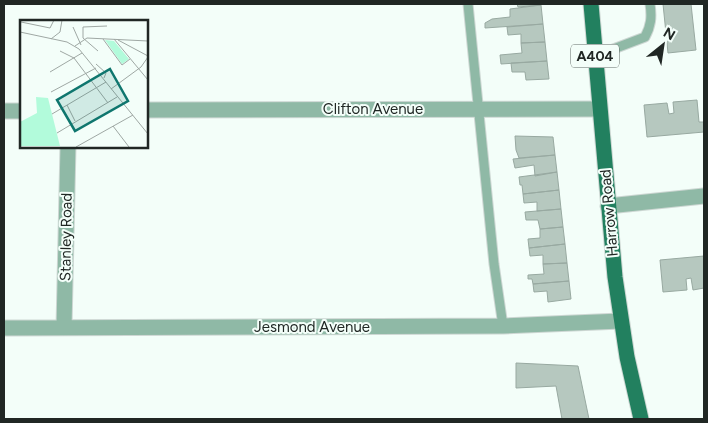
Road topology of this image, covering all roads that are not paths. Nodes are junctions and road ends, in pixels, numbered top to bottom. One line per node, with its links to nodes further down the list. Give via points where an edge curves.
1 (468, 4): 5 (lane)
2 (591, 4): 4 (main road, Harrow Road / A404)
3 (650, 4): 4 (lane, via 652,16 645,38)
4 (595, 56): 6 (main road, Harrow Road / A404)
5 (478, 108): 6 (street, Clifton Avenue); 7 (street, Clifton Avenue); 14 (lane)
6 (599, 109): 12 (main road, Harrow Road / A404)
7 (148, 110)
8 (4, 111): 9 (street)
9 (20, 111)
10 (68, 148): 15 (street, Stanley Road)
11 (704, 196): 12 (street)
12 (608, 206): 13 (main road, Harrow Road / A404)
13 (621, 321): 14 (street, Jesmond Avenue); 17 (main road, Harrow Road / A404)
14 (503, 326): 15 (street, Jesmond Avenue)
15 (64, 327): 16 (street, Jesmond Avenue)
16 (4, 328)
17 (641, 419)

